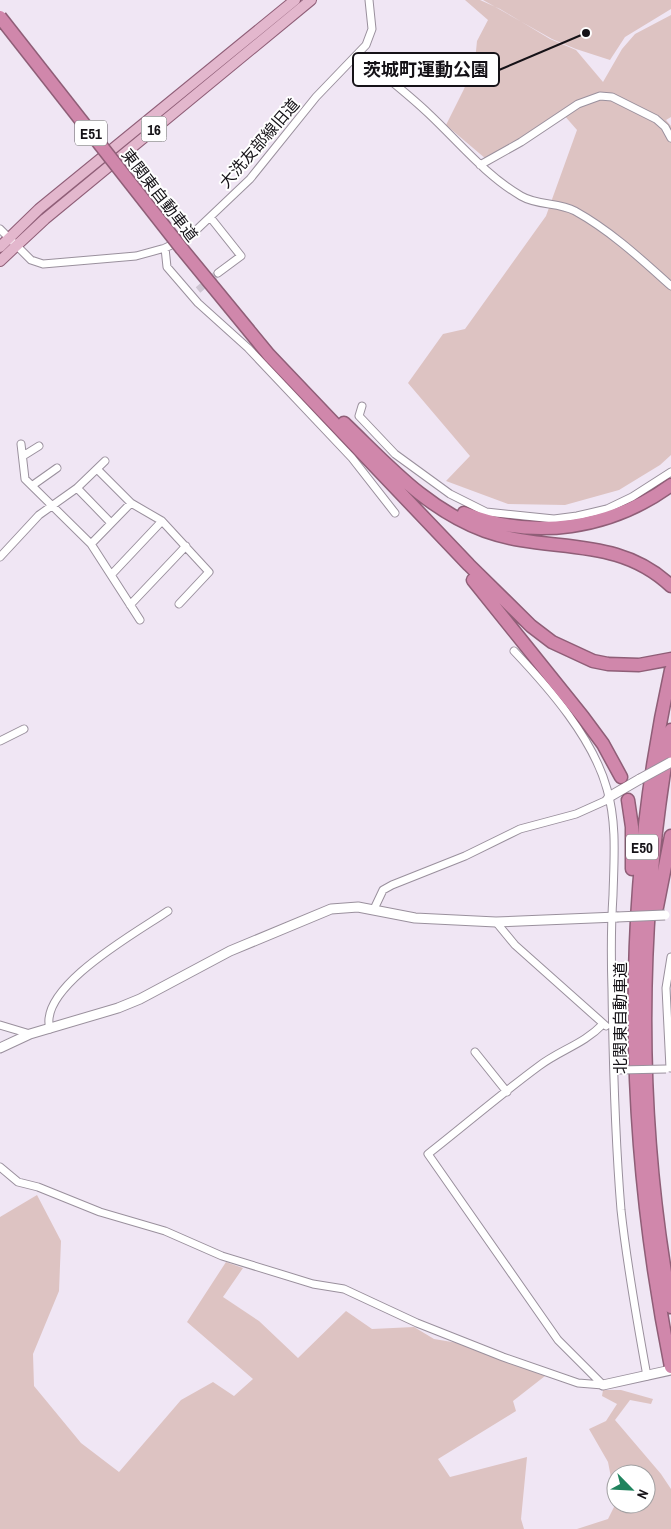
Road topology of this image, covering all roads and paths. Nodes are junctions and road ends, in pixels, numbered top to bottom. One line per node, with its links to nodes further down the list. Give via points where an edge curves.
1 (295, 0): 10 (main road, 16, via 39,209)
2 (311, 0): 10 (main road, 16)
3 (370, 0): 5 (street, 大洗友部線旧道, via 372,29)
4 (0, 17): 21 (highway, 東関東自動車道 / E51, bridge, via 223,298)
5 (359, 53): 7 (street, via 428,113); 8 (street, 大洗友部線旧道, via 316,97 250,179)
6 (671, 138): 7 (street, via 656,119 612,97 600,96 578,104)
7 (480, 165): 15 (street, via 532,202 575,212 625,244)
8 (210, 217): 12 (street, 大洗友部線旧道, via 190,236); 14 (street, via 241,256)
9 (0, 229): 10 (street, 大洗友部線旧道)
10 (12, 242): 11 (main road, 16); 12 (street, 大洗友部線旧道, via 31,260 43,264 136,256); 13 (main road, 16)
11 (0, 247)
12 (165, 248): 17 (street, via 167,267)
13 (0, 262)
14 (218, 273)
15 (671, 286)
16 (198, 290): 17 (street)
17 (192, 295): 32 (street, via 248,348 352,458)
18 (362, 406): 26 (street, via 358,416 384,445 450,494 486,512 554,519 577,516 607,509 632,498)
19 (21, 444): 22 (street)
20 (39, 446): 22 (street)
21 (369, 453): 27 (highway, via 441,502 476,518 520,528 559,528 601,520 638,505); 39 (highway, via 418,494 468,524 514,538 616,554 646,567); 44 (highway, via 512,608 552,642 580,656 608,664 639,665); 50 (highway, via 542,664 603,744)
22 (23, 456): 28 (street, via 25,478)
23 (105, 461): 25 (street)
24 (57, 468): 28 (street)
25 (97, 469): 29 (street); 30 (street)
26 (671, 472)
27 (671, 485)
28 (34, 486): 31 (street)
29 (77, 488): 31 (street); 34 (street)
30 (131, 503): 33 (street); 34 (street)
31 (54, 506): 35 (street); 37 (street, via 39,515)
32 (395, 513)
33 (162, 521): 36 (street); 38 (street)
34 (111, 523): 35 (street)
35 (91, 544): 38 (street)
36 (186, 546): 40 (street, via 210,572); 41 (street)
37 (0, 557)
38 (112, 574): 41 (street)
39 (671, 586)
40 (179, 604)
41 (130, 605): 42 (street)
42 (140, 620)
43 (514, 651): 51 (street, via 547,687 570,719 595,760)
44 (666, 661)
45 (671, 670): 62 (highway, 北関東自動車道 / E50, via 658,734 641,858)
46 (24, 729): 48 (street)
47 (671, 730): 68 (highway, 北関東自動車道 / E50, via 652,872)
48 (0, 741)
49 (671, 762): 51 (street, bridge)
50 (621, 777)
51 (609, 797): 54 (street, via 576,814 520,829 465,856 392,885 384,890); 57 (street, via 614,834)
52 (628, 800): 62 (highway, via 632,827 631,941)
53 (671, 836): 68 (highway, via 657,910)
54 (374, 909): 58 (street, via 415,918); 63 (street, via 350,907 322,912 219,956 140,999)
55 (168, 911): 63 (street, via 105,953 68,983 51,1011)
56 (668, 915): 57 (street, bridge)
57 (614, 917): 58 (street); 64 (street)
58 (496, 922): 61 (street, via 515,946)
59 (671, 957): 69 (street, via 666,988)
60 (0, 1024): 65 (street)
61 (603, 1024): 64 (street); 71 (street, via 586,1039 561,1050 541,1064)
62 (635, 1026): 74 (highway, 北関東自動車道 / E50, via 644,1187)
63 (50, 1029): 65 (street)
64 (612, 1030): 70 (street)
65 (30, 1034): 66 (street)
66 (0, 1048)
67 (475, 1052): 71 (street)
68 (646, 1056): 73 (highway, 北関東自動車道 / E50, via 653,1179)
69 (669, 1069): 70 (street, bridge)
70 (617, 1071): 75 (street, via 622,1211 633,1299)
71 (506, 1092): 76 (street, via 428,1154 558,1340)
72 (0, 1167): 76 (street, via 18,1182 100,1212 165,1231 222,1256 312,1284 344,1289 503,1358 578,1383)
73 (671, 1306)
74 (671, 1368): 75 (street)
75 (651, 1374): 76 (street)
76 (603, 1385)

